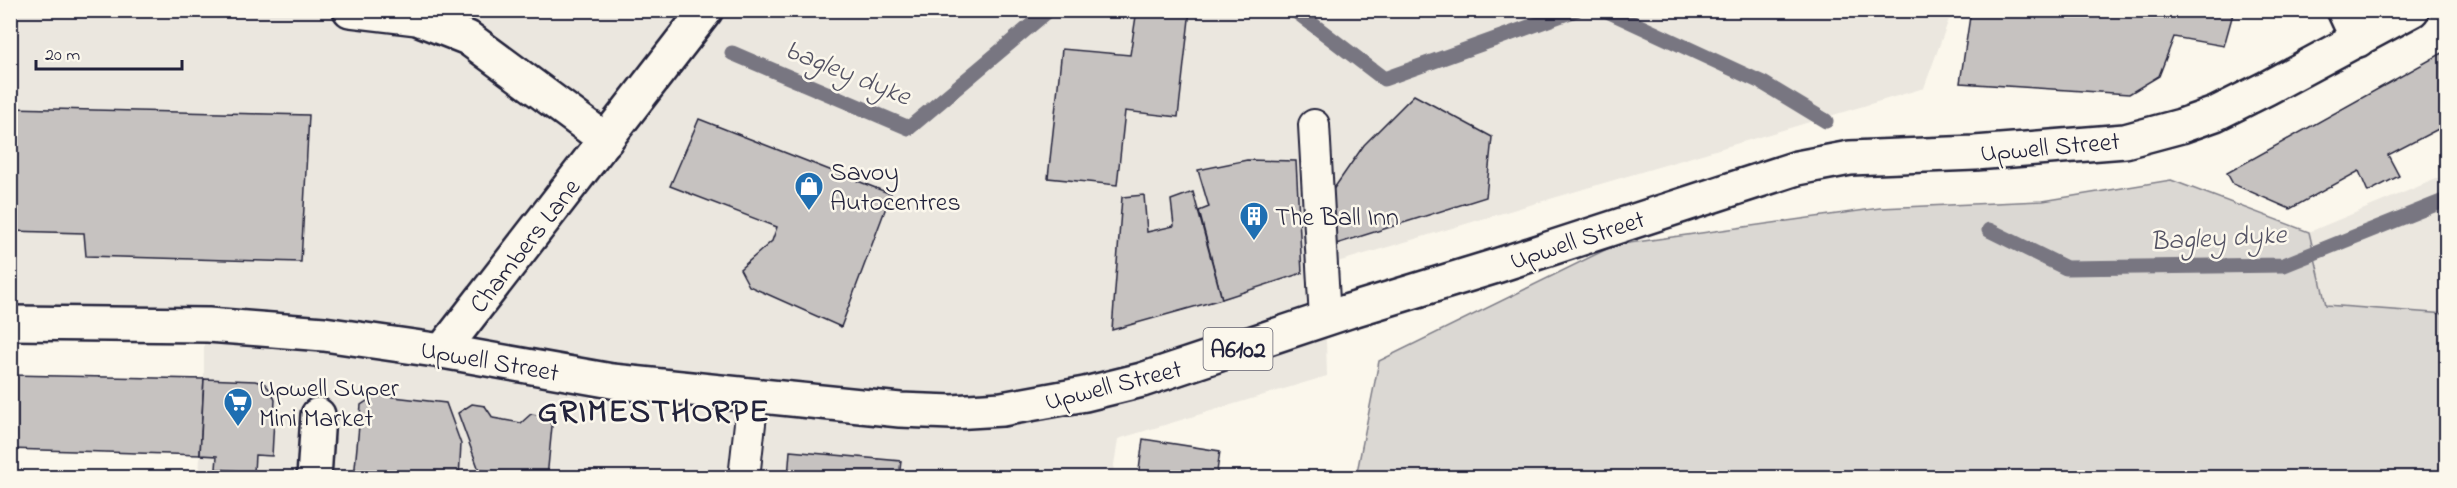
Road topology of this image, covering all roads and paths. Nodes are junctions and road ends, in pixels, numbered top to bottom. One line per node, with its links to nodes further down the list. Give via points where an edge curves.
1 (350, 10): 5 (main road)
2 (706, 10): 8 (main road, Chambers Lane)
3 (2344, 10): 6 (main road)
4 (2412, 10): 6 (main road, Upwell Street / A6102)
5 (402, 14): 8 (main road, via 468,38)
6 (2358, 40): 9 (main road, Upwell Street / A6102, via 2216,114 2181,126 2125,141 1850,158 1797,168)
7 (1314, 125): 9 (lane)
8 (606, 140): 11 (main road, Chambers Lane)
9 (1325, 319): 12 (main road, Upwell Street / A6102, via 1142,380 1002,409 952,412)
10 (10, 323): 11 (main road, Upwell Street / A6102, via 208,325 324,334)
11 (442, 351): 12 (main road, Upwell Street / A6102, via 612,381)
12 (753, 396): 15 (lane)
13 (318, 415): 14 (main road)
14 (314, 477)
15 (744, 477)

